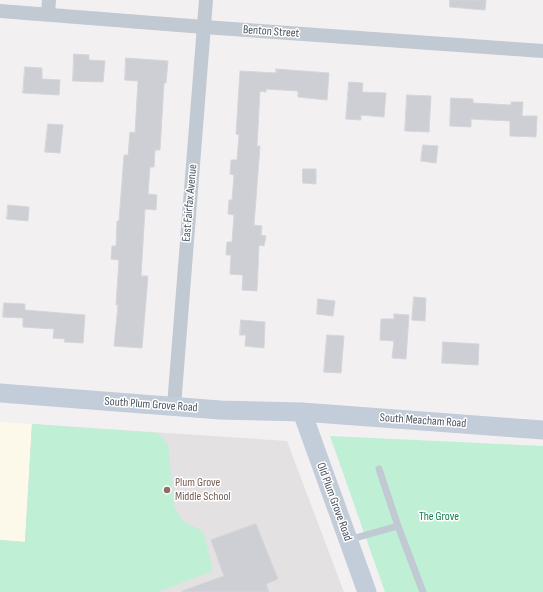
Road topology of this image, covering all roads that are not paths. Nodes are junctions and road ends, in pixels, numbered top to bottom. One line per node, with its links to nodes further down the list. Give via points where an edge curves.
1 (206, 0): 4 (street, East Fairfax Avenue)
2 (48, 7): 3 (street, Benton Street); 4 (street, Benton Street)
3 (0, 11)
4 (204, 27): 5 (street, Benton Street); 7 (street, East Fairfax Avenue)
5 (543, 51)
6 (0, 393): 7 (main road, South Plum Grove Road)
7 (174, 406): 8 (main road, South Plum Grove Road)
8 (302, 412): 9 (main road, South Meacham Road); 12 (main road, Old Plum Grove Road)
9 (543, 430)
10 (379, 469): 11 (lane)
11 (398, 526): 12 (lane); 14 (lane)
12 (348, 540): 13 (main road, Old Plum Grove Road)
13 (367, 592)
14 (423, 592)

